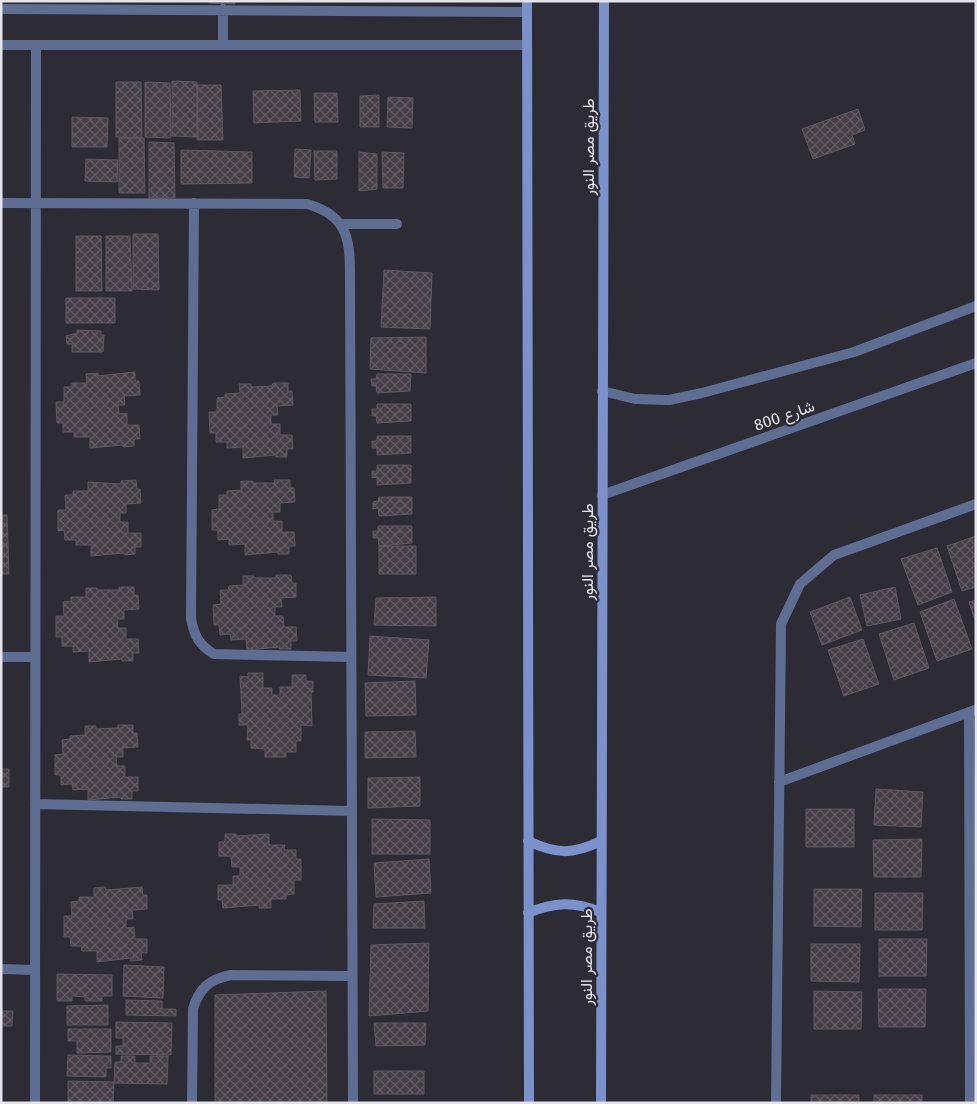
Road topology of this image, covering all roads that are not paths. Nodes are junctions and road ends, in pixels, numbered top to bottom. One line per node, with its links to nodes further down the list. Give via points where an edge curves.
1 (604, 1): 17 (street, طريق مصر النور)
2 (33, 5): 4 (street); 5 (street)
3 (527, 6): 5 (street); 9 (street)
4 (1, 9)
5 (223, 9): 8 (street)
6 (1, 45): 7 (street)
7 (36, 45): 8 (street); 11 (street)
8 (223, 45): 9 (street)
9 (527, 45): 27 (street)
10 (1, 203): 11 (street)
11 (36, 203): 12 (street); 21 (street)
12 (194, 203): 13 (street, via 307,204 320,207); 22 (street, via 193,634 201,646 214,654)
13 (341, 224): 14 (street); 22 (street, via 348,239 350,256)
14 (397, 224)
15 (976, 306): 17 (street, via 854,352 702,393 669,400 635,399)
16 (976, 363): 18 (street, شارع 800)
17 (602, 391): 18 (street, طريق مصر النور)
18 (602, 495): 28 (street, طريق مصر النور)
19 (976, 504): 24 (street, via 834,555 800,584 781,624)
20 (1, 657): 21 (street)
21 (36, 657): 25 (street)
22 (352, 657): 26 (street)
23 (972, 711): 24 (street); 31 (street)
24 (779, 782): 40 (street)
25 (35, 804): 26 (street); 33 (street)
26 (352, 811): 34 (street)
27 (528, 841): 28 (street, via 564,852 584,850); 30 (street)
28 (601, 841): 29 (street, طريق مصر النور)
29 (600, 912): 30 (street, via 583,905 564,903); 39 (street, طريق مصر النور)
30 (528, 914): 38 (street)
31 (973, 926): 41 (street)
32 (1, 969): 33 (street)
33 (35, 970): 35 (street)
34 (352, 976): 36 (street, via 231,975 218,977 205,985 193,1009); 37 (street)
35 (35, 1103)
36 (192, 1103)
37 (353, 1103)
38 (529, 1103)
39 (601, 1103)
40 (776, 1103)
41 (970, 1103)

